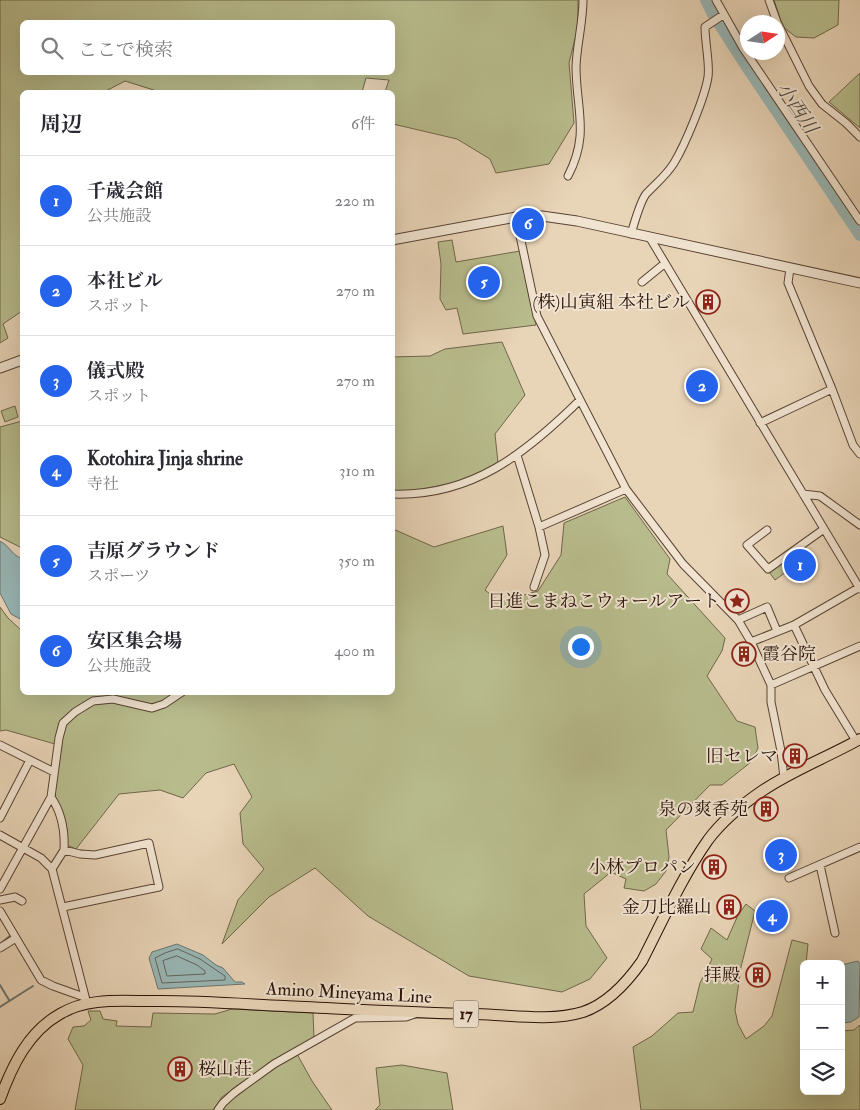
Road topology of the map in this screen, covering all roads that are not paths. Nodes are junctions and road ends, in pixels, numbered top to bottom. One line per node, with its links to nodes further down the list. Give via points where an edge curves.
1 (583, 0): 8 (street, via 576,64 581,138)
2 (716, 0): 4 (street)
3 (770, 0): 5 (street)
4 (723, 15): 10 (street); 11 (street, via 705,27 708,76 685,140 666,174 645,196)
5 (775, 15)
6 (785, 39): 7 (street, via 822,104)
7 (860, 137)
8 (568, 176)
9 (516, 218): 11 (street, via 542,216); 13 (street); 21 (street, via 537,316)
10 (860, 221)
11 (631, 234): 12 (street)
12 (650, 238): 14 (street); 15 (street)
13 (395, 239)
14 (664, 264): 16 (street); 22 (street)
15 (790, 268): 17 (street); 20 (street, via 788,283)
16 (642, 282)
17 (860, 283)
18 (20, 361): 19 (street)
19 (0, 368)
20 (832, 389): 22 (street); 23 (street, via 853,445)
21 (580, 400): 24 (street, via 551,429); 25 (street)
22 (760, 422): 27 (street)
23 (860, 454)
24 (516, 456): 26 (street, via 465,484); 29 (street)
25 (626, 489): 29 (street); 34 (street, via 683,564)
26 (395, 494)
27 (803, 494): 28 (street, via 820,496); 31 (street)
28 (860, 525)
29 (539, 527): 32 (street, via 545,555)
30 (766, 530): 31 (street, via 747,545 768,569)
31 (824, 530): 33 (street)
32 (534, 587)
33 (860, 588): 35 (street)
34 (738, 620): 36 (street, via 767,607); 37 (street)
35 (794, 625): 36 (street); 39 (street)
36 (777, 631): 37 (street)
37 (751, 642): 40 (street)
38 (860, 646): 39 (street)
39 (814, 667): 40 (street); 42 (street)
40 (771, 685): 46 (street, via 770,702)
41 (178, 695): 45 (street, via 152,708 113,699 93,701 75,712 63,723)
42 (858, 742): 46 (main road, Amino Mineyama Line / 17)
43 (0, 745): 44 (street)
44 (30, 760): 45 (street); 48 (street)
45 (54, 772): 47 (street)
46 (784, 778): 65 (main road, Amino Mineyama Line / 17, via 753,798 709,839 642,961 627,980 602,1001 584,1011 554,1016)
47 (51, 797): 50 (street); 52 (street, via 64,828)
48 (0, 818)
49 (0, 836): 50 (street)
50 (23, 847): 54 (street); 56 (street)
51 (860, 847): 53 (street)
52 (64, 850): 54 (street); 59 (street, via 95,855 149,843 159,887)
53 (820, 865): 55 (street); 61 (street)
54 (52, 869): 59 (street)
55 (789, 878)
56 (0, 889)
57 (0, 900): 58 (street, via 15,897)
58 (22, 901)
59 (63, 908): 64 (street)
60 (0, 911): 62 (street)
61 (835, 933)
62 (16, 938): 63 (street); 64 (street, via 41,980)
63 (0, 948)
64 (86, 1000): 65 (main road, Amino Mineyama Line / 17, via 184,1001); 66 (main road, Amino Mineyama Line / 17, via 60,1013 32,1038 15,1061)
65 (419, 1012): 67 (street, via 406,1017 355,1018 274,1064 234,1093)
66 (0, 1098)
67 (218, 1110)

